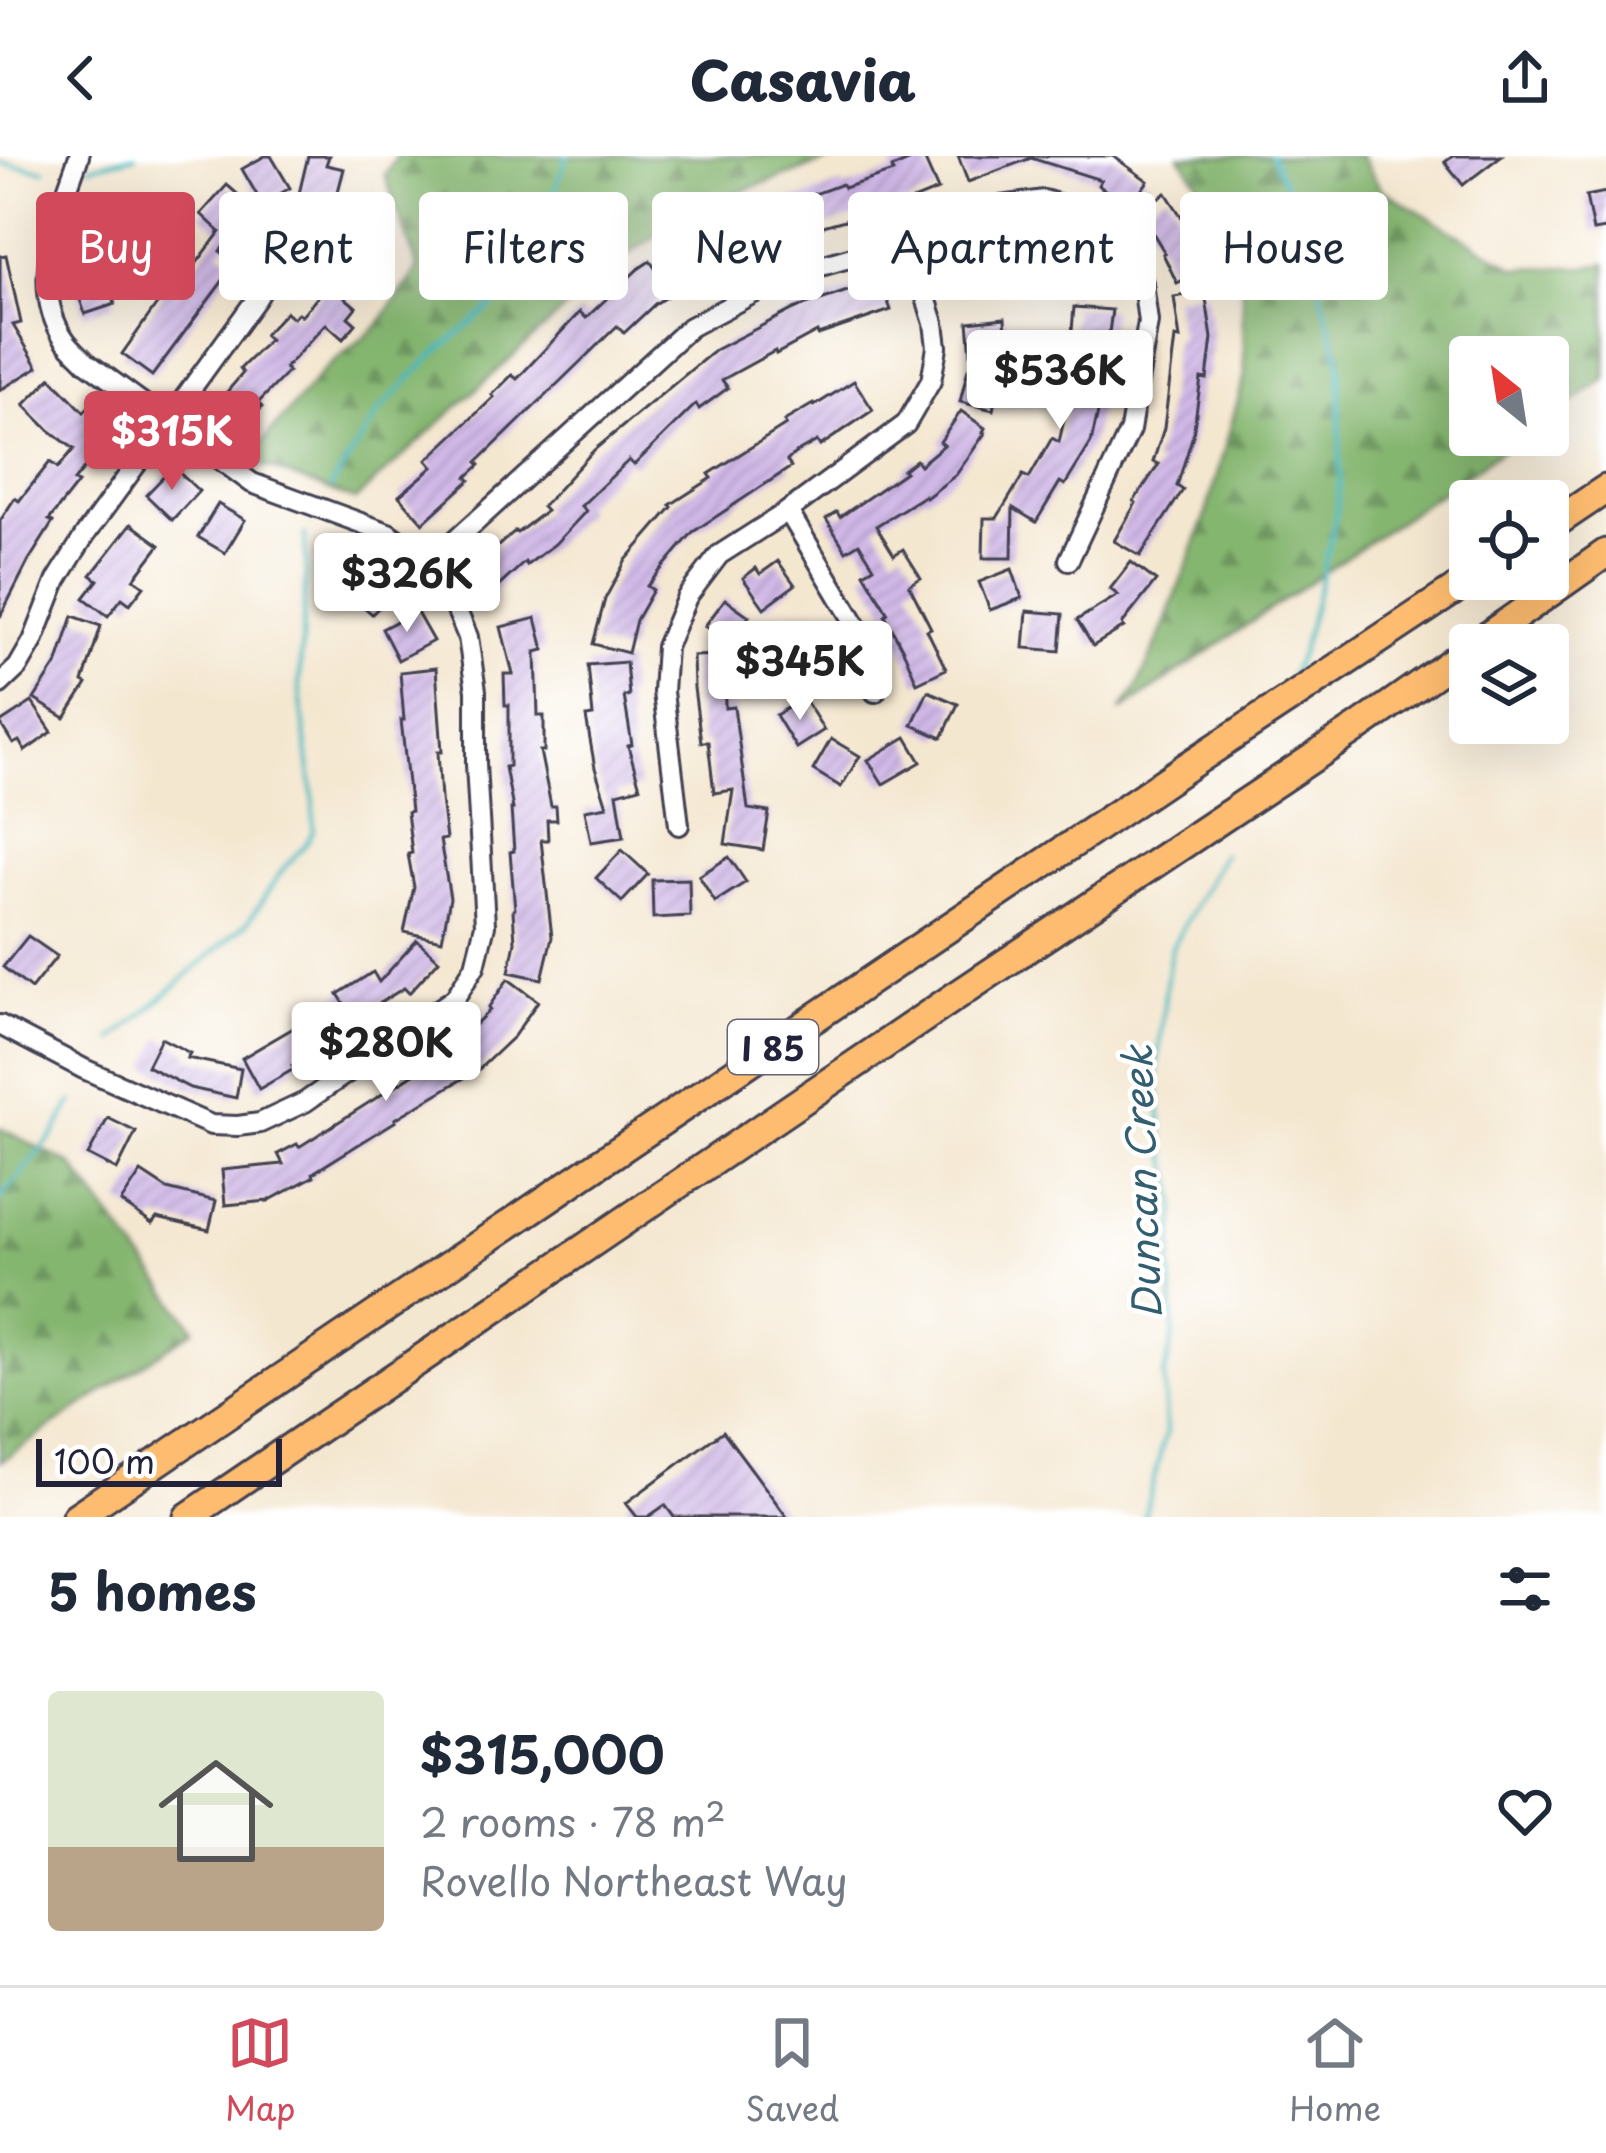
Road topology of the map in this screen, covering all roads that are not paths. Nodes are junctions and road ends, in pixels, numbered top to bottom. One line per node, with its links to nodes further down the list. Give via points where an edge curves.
1 (79, 156): 6 (street, via 54,230 50,307 86,362)
2 (848, 258): 12 (street, via 786,276 690,327)
3 (256, 300): 6 (street)
4 (927, 300): 8 (street, via 937,347 932,381 906,424)
5 (1145, 300): 11 (street, via 1130,430)
6 (168, 422): 12 (street, via 253,483 388,533); 16 (street, via 66,565 33,641)
7 (1606, 490): 9 (highway)
8 (788, 512): 17 (street, via 874,655); 18 (street, via 719,555 687,597 666,647 663,692)
9 (1569, 514)
10 (1606, 553): 14 (highway, I 85)
11 (1069, 560)
12 (433, 564): 19 (street, via 468,637 476,691 485,925 475,966 455,998 305,1102 238,1126 211,1125)
13 (1449, 594): 20 (highway, I 85)
14 (1506, 624)
15 (1449, 664): 21 (highway, I 85)
16 (0, 684)
17 (875, 692)
18 (680, 825)
19 (0, 1025)
20 (76, 1517)
21 (188, 1517)

